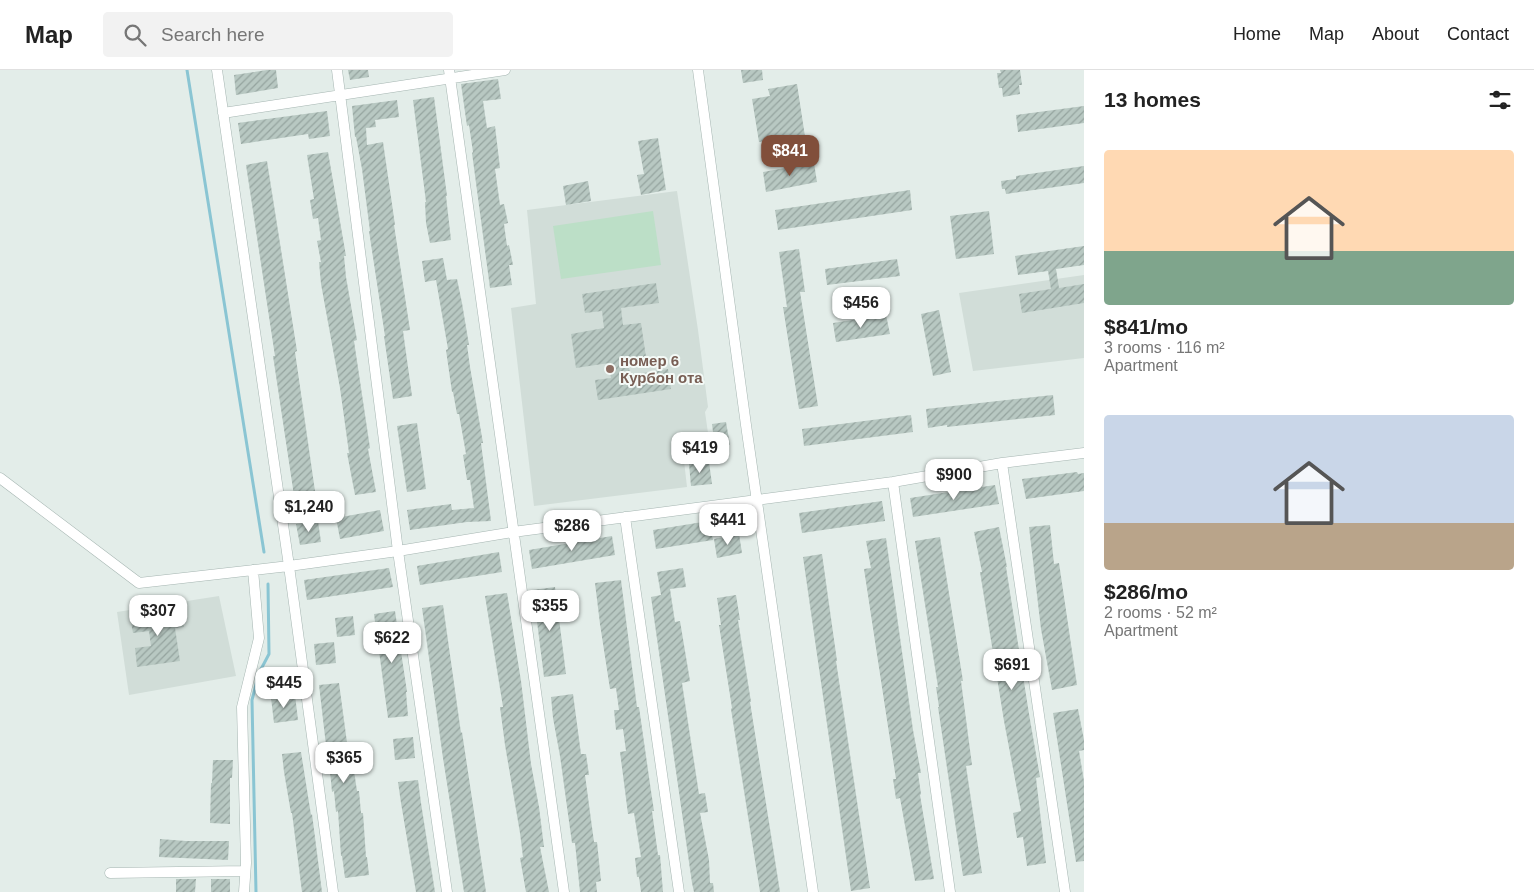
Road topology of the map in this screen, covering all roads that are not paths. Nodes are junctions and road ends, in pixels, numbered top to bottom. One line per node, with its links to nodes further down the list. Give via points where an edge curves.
1 (217, 70): 7 (street)
2 (337, 70): 6 (street)
3 (505, 70): 5 (street)
4 (698, 70): 12 (street)
5 (450, 75): 6 (street); 14 (street)
6 (340, 95): 7 (street); 15 (street)
7 (223, 113): 16 (street)
8 (1084, 452): 9 (street)
9 (1002, 463): 11 (street); 27 (street)
10 (0, 478): 17 (street, via 139,583)
11 (893, 482): 12 (street); 26 (street)
12 (757, 501): 13 (street); 25 (street)
13 (625, 517): 14 (street); 24 (street)
14 (513, 532): 15 (street); 23 (street)
15 (398, 551): 16 (street); 22 (street)
16 (289, 566): 17 (street); 21 (street)
17 (253, 570): 18 (street, via 259,638 242,708)
18 (245, 871): 19 (street); 20 (street)
19 (110, 873)
20 (244, 892)
21 (333, 892)
22 (447, 892)
23 (564, 892)
24 (679, 892)
25 (813, 892)
26 (950, 892)
27 (1065, 892)

